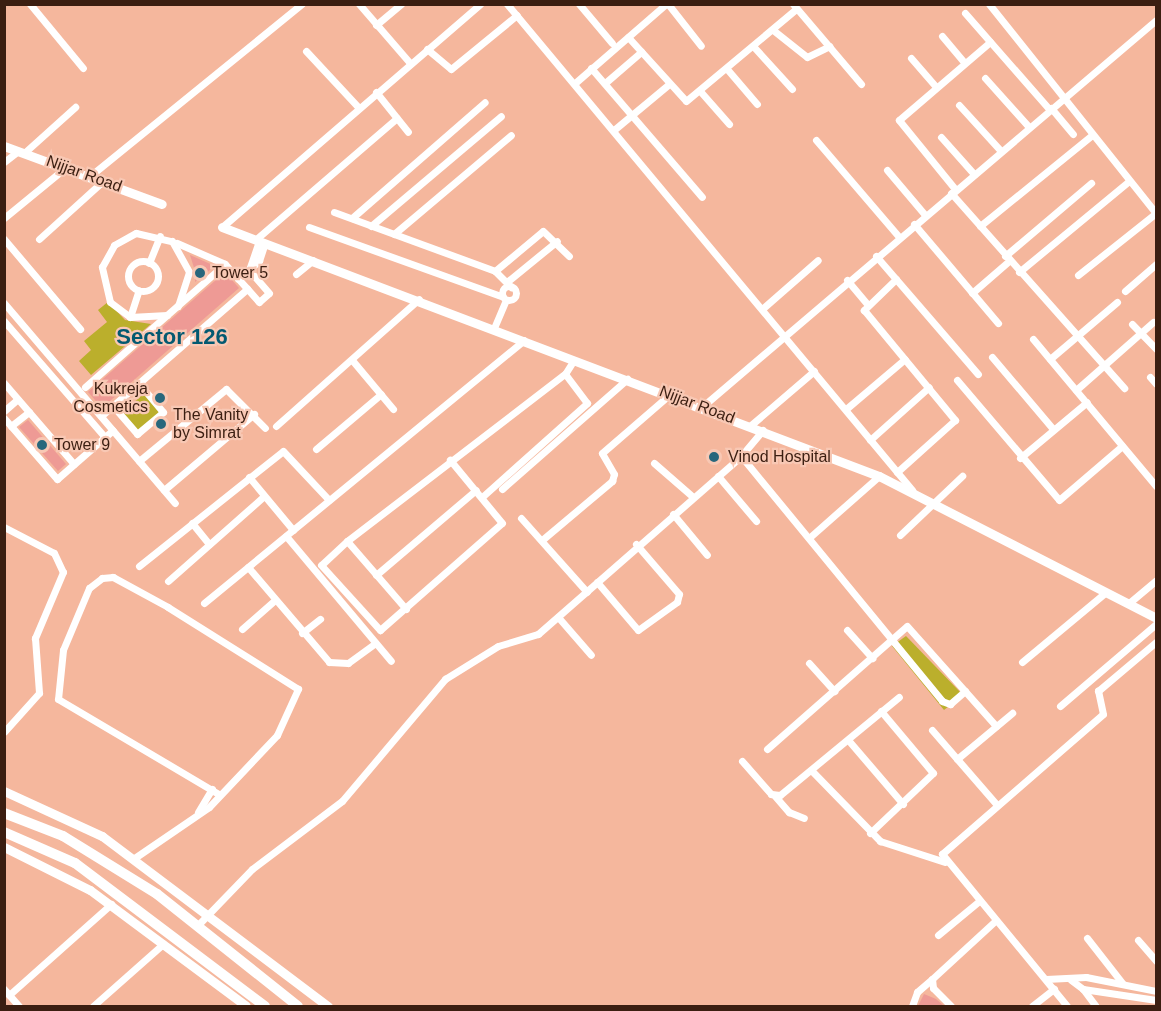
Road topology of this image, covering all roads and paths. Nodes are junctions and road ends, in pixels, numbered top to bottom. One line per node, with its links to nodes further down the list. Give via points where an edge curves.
1 (30, 4): 29 (street)
2 (302, 4): 67 (street)
3 (359, 4): 14 (street)
4 (401, 4): 14 (street)
5 (480, 4): 23 (street)
6 (579, 4): 18 (street)
7 (667, 4): 17 (street); 20 (street)
8 (989, 4): 41 (street)
9 (512, 6): 12 (street)
10 (794, 7): 15 (street); 22 (street)
11 (965, 13): 19 (street)
12 (517, 15): 23 (street, via 452,69); 33 (street)
13 (1156, 20): 41 (street)
14 (376, 25): 27 (street)
15 (773, 30): 21 (street); 22 (street, via 807,57)
16 (942, 36): 28 (street)
17 (628, 37): 25 (street); 30 (street)
18 (612, 42)
19 (990, 42): 28 (street); 47 (street)
20 (701, 46)
21 (753, 46): 31 (street); 38 (street)
22 (830, 46): 36 (street)
23 (427, 49): 27 (street)
24 (306, 51): 46 (street)
25 (640, 52): 34 (street); 35 (street)
26 (911, 58): 37 (street)
27 (410, 63): 40 (street)
28 (965, 63): 37 (street)
29 (83, 68)
30 (591, 68): 33 (street); 34 (street)
31 (727, 69): 39 (street); 43 (street)
32 (985, 78): 52 (street)
33 (575, 83): 53 (street)
34 (605, 83): 48 (street)
35 (669, 84): 39 (street, via 686,101); 48 (street)
36 (861, 84)
37 (936, 87): 71 (street, via 902,115 899,124)
38 (792, 89)
39 (700, 91): 51 (street)
40 (376, 92): 46 (street); 50 (street)
41 (1064, 98): 47 (street); 57 (street)
42 (485, 102): 78 (street)
43 (757, 104)
44 (959, 105): 61 (street)
45 (75, 107): 62 (street)
46 (358, 107): 82 (street)
47 (1050, 109): 52 (street); 55 (street)
48 (631, 115): 53 (street); 72 (street)
49 (501, 116): 80 (street)
50 (396, 118): 54 (street); 90 (street)
51 (729, 124)
52 (1029, 127): 61 (street)
53 (615, 129): 119 (street)
54 (408, 132)
55 (1073, 134)
56 (511, 135): 84 (street)
57 (1092, 135): 69 (street); 81 (street)
58 (941, 137): 66 (street)
59 (816, 140): 86 (street)
60 (4, 146): 62 (street, Nijjar Road)
61 (1001, 151): 66 (street)
62 (21, 152): 63 (street); 64 (street, Nijjar Road)
63 (4, 162)
64 (66, 167): 67 (street, Nijjar Road); 77 (street)
65 (887, 170): 76 (street)
66 (974, 174): 71 (street)
67 (90, 176): 68 (street, Nijjar Road)
68 (104, 180): 73 (street, Nijjar Road); 88 (street)
69 (1130, 181): 75 (street); 102 (street)
70 (1091, 183): 94 (street)
71 (953, 191): 76 (street); 81 (street)
72 (702, 197)
73 (162, 204)
74 (334, 212): 78 (street)
75 (1156, 213): 104 (street)
76 (925, 214): 79 (street)
77 (4, 218)
78 (352, 218): 80 (street)
79 (914, 224): 86 (street); 112 (street)
80 (371, 226): 84 (street)
81 (980, 226): 94 (street)
82 (222, 227): 90 (street, Nijjar Road)
83 (309, 227): 113 (street)
84 (394, 234): 101 (street)
85 (160, 236): 89 (street); 97 (street); 121 (street, via 124,237 102,267 110,302)
86 (899, 237): 93 (street)
87 (4, 239): 127 (street)
88 (39, 239)
89 (171, 241): 98 (street); 118 (street, via 189,272)
90 (260, 241): 95 (street, Nijjar Road); 100 (street, via 261,257)
91 (557, 241): 92 (street); 101 (street, via 540,232); 108 (street)
92 (570, 256)
93 (876, 256): 106 (street); 107 (street)
94 (1007, 259): 102 (street); 112 (street)
95 (313, 260): 103 (street); 114 (street, Nijjar Road)
96 (818, 260): 119 (street)
97 (149, 263): 110 (street, via 158,281 148,290); 110 (street, via 130,269 131,284)
98 (225, 264): 105 (street); 118 (street)
99 (1156, 264): 111 (street)
100 (249, 270): 105 (street); 109 (street, via 269,293 259,302)
101 (495, 271): 108 (street)
102 (1019, 272): 130 (street)
103 (296, 274)
104 (1078, 275)
105 (238, 279): 109 (street)
106 (896, 279): 117 (street); 142 (street)
107 (847, 280): 117 (street); 129 (street)
108 (510, 284): 113 (street, via 503,290); 113 (street, via 516,296)
109 (247, 289): 147 (street)
110 (139, 290): 121 (street)
111 (1125, 291)
112 (972, 292): 124 (street)
113 (505, 298): 126 (street)
114 (420, 299): 126 (street, Nijjar Road); 137 (street)
115 (1117, 302): 130 (street)
116 (5, 303): 164 (street)
117 (866, 303): 135 (street, via 864,310)
118 (178, 306): 120 (street)
119 (762, 309): 129 (street)
120 (167, 315): 121 (street); 149 (street)
121 (130, 317)
122 (4, 321): 173 (street)
123 (1153, 322): 128 (street)
124 (998, 323)
125 (1132, 324): 128 (street)
126 (494, 328): 132 (street, Nijjar Road)
127 (80, 329)
128 (1141, 333): 133 (street); 139 (street)
129 (784, 335): 140 (street); 158 (street)
130 (1078, 336): 136 (street); 139 (street)
131 (1033, 339): 136 (street)
132 (524, 340): 138 (street, Nijjar Road); 196 (street)
133 (1156, 350)
134 (992, 357): 170 (street)
135 (905, 359): 150 (street); 160 (street)
136 (1050, 359): 152 (street)
137 (352, 360): 153 (street); 168 (street)
138 (573, 361): 141 (street); 144 (street, Nijjar Road)
139 (1103, 365): 151 (street); 152 (street)
140 (814, 371): 160 (street); 166 (street)
141 (564, 374): 179 (street); 194 (street, via 587,403)
142 (978, 374)
143 (1150, 377): 148 (street)
144 (627, 379): 154 (street, Nijjar Road); 189 (street)
145 (957, 380): 178 (street)
146 (4, 383): 155 (street)
147 (139, 383): 157 (street); 157 (street, via 163,412 137,434)
148 (1156, 384)
149 (85, 387)
150 (929, 387): 174 (street); 183 (street, via 955,423)
151 (1124, 388)
152 (1076, 390): 156 (street)
153 (381, 394): 159 (street); 176 (street)
154 (670, 394): 158 (street, Nijjar Road); 208 (street, via 602,453 615,474 612,481)
155 (18, 399): 161 (street); 162 (street)
156 (1087, 402): 170 (street); 175 (street)
157 (113, 406): 164 (street)
158 (703, 406): 166 (street, Nijjar Road)
159 (393, 409)
160 (846, 409): 174 (street)
161 (4, 411)
162 (29, 412): 167 (street); 182 (street)
163 (254, 414): 169 (street); 180 (street, via 226,389); 190 (street)
164 (101, 416): 171 (street)
165 (4, 418): 167 (street)
166 (751, 425): 172 (street, Nijjar Road)
167 (11, 426): 182 (street, via 57,479)
168 (276, 426)
169 (265, 428)
170 (1053, 429): 178 (street)
171 (113, 430): 173 (street); 180 (street)
172 (763, 430): 177 (street); 185 (street, Nijjar Road)
173 (105, 438): 182 (street)
174 (870, 440): 183 (street)
175 (1122, 446): 178 (street, via 1059,500); 188 (street)
176 (316, 449)
177 (741, 456): 184 (street); 207 (street)
178 (1020, 458)
179 (450, 460): 191 (street); 209 (street)
180 (140, 461): 190 (street)
181 (654, 463): 195 (street)
182 (74, 464)
183 (897, 472): 192 (street)
184 (718, 476): 195 (street); 201 (street)
185 (879, 476): 192 (street, Nijjar Road); 207 (street)
186 (962, 476): 197 (street)
187 (249, 477): 193 (street); 196 (street, via 285,450); 202 (street)
188 (1156, 486)
189 (501, 489)
190 (164, 490): 198 (street)
191 (476, 490): 194 (street); 215 (street)
192 (912, 490): 197 (street, Nijjar Road)
193 (264, 496): 204 (street); 210 (street)
194 (482, 496): 224 (street, via 502,519 500,527)
195 (693, 497): 199 (street)
196 (329, 500): 204 (street)
197 (937, 501): 205 (street); 220 (street, Nijjar Road)
198 (175, 502)
199 (673, 514): 211 (street); 212 (street)
200 (521, 518): 208 (street)
201 (756, 521)
202 (192, 523): 210 (street); 213 (street)
203 (4, 527): 248 (street, via 54,553 63,572 35,638 39,693)
204 (293, 530): 206 (street)
205 (900, 535)
206 (286, 536): 214 (street); 234 (street)
207 (810, 537): 232 (street)
208 (542, 540): 219 (street)
209 (347, 542): 215 (street); 224 (street, via 321,565 375,630)
210 (209, 544): 217 (street)
211 (636, 544): 218 (street); 218 (street, via 679,594 674,605 638,630)
212 (707, 555)
213 (139, 566)
214 (248, 567): 221 (street); 222 (street)
215 (376, 574): 224 (street)
216 (1156, 580): 223 (street)
217 (168, 581)
218 (597, 582): 219 (street)
219 (587, 592): 225 (street)
220 (1106, 592): 223 (street, Nijjar Road); 239 (street)
221 (275, 600): 229 (street); 231 (street)
222 (204, 603)
223 (1130, 603): 226 (street, Nijjar Road)
224 (405, 609)
225 (558, 617): 235 (street); 268 (street, via 529,639 498,646 445,679 342,801 252,869)
226 (1156, 618)
227 (320, 619): 231 (street)
228 (1156, 624): 243 (street)
229 (242, 629)
230 (847, 630): 236 (street)
231 (302, 633): 234 (street, via 335,664 348,663)
232 (894, 639): 236 (street); 240 (street, via 907,627); 240 (street, via 946,704)
233 (1156, 642): 258 (street, via 1098,691 1103,714)
234 (376, 643): 237 (street)
235 (591, 655)
236 (872, 658): 241 (street)
237 (391, 661)
238 (809, 663): 241 (street)
239 (1022, 663)
240 (965, 691): 246 (street)
241 (834, 692): 250 (street)
242 (899, 697): 244 (street)
243 (1060, 706)
244 (881, 711): 249 (street); 257 (street, via 933,773)
245 (1012, 713): 246 (street)
246 (996, 726): 251 (street)
247 (932, 730): 251 (street)
248 (4, 732)
249 (849, 741): 253 (street); 257 (street)
250 (767, 749)
251 (957, 759): 258 (street)
252 (742, 761): 256 (street)
253 (812, 771): 256 (street); 262 (street)
254 (4, 791): 264 (street, via 38,802)
255 (214, 791): 255 (street, via 58,699 63,650 89,588 102,578 112,577 168,607 298,689 277,735); 264 (street, via 209,807)
256 (774, 795): 260 (street, via 789,812)
257 (903, 804): 262 (street)
258 (996, 804): 265 (street, via 943,849)
259 (4, 813): 270 (main road, via 63,836)
260 (804, 818)
261 (4, 832): 290 (main road, via 75,863)
262 (870, 833): 265 (street, via 888,845)
263 (4, 847): 267 (street)
264 (133, 859): 268 (street)
265 (945, 862): 266 (street)
266 (978, 902): 269 (street); 271 (street)
267 (111, 904): 274 (street); 284 (street)
268 (206, 914): 270 (street); 292 (street)
269 (996, 921): 276 (street); 277 (street)
270 (197, 926): 291 (main road)
271 (938, 935)
272 (1087, 938): 279 (street)
273 (1137, 939): 275 (street)
274 (163, 944): 288 (street); 289 (street)
275 (1156, 961)
276 (932, 979): 293 (street); 294 (street, via 933,988)
277 (1046, 979): 278 (street); 281 (street)
278 (1071, 980): 279 (street); 282 (street)
279 (1123, 984): 283 (street)
280 (1156, 985): 283 (street)
281 (1054, 989): 295 (street); 296 (street)
282 (1083, 989): 285 (street); 297 (street)
283 (1153, 991): 285 (street)
284 (7, 992): 287 (street)
285 (1143, 998): 286 (street)
286 (1156, 1000)
287 (19, 1006)
288 (93, 1006)
289 (246, 1006)
290 (265, 1006)
291 (298, 1006)
292 (328, 1006)
293 (912, 1006)
294 (951, 1006)
295 (1032, 1006)
296 (1068, 1006)
297 (1096, 1006)

